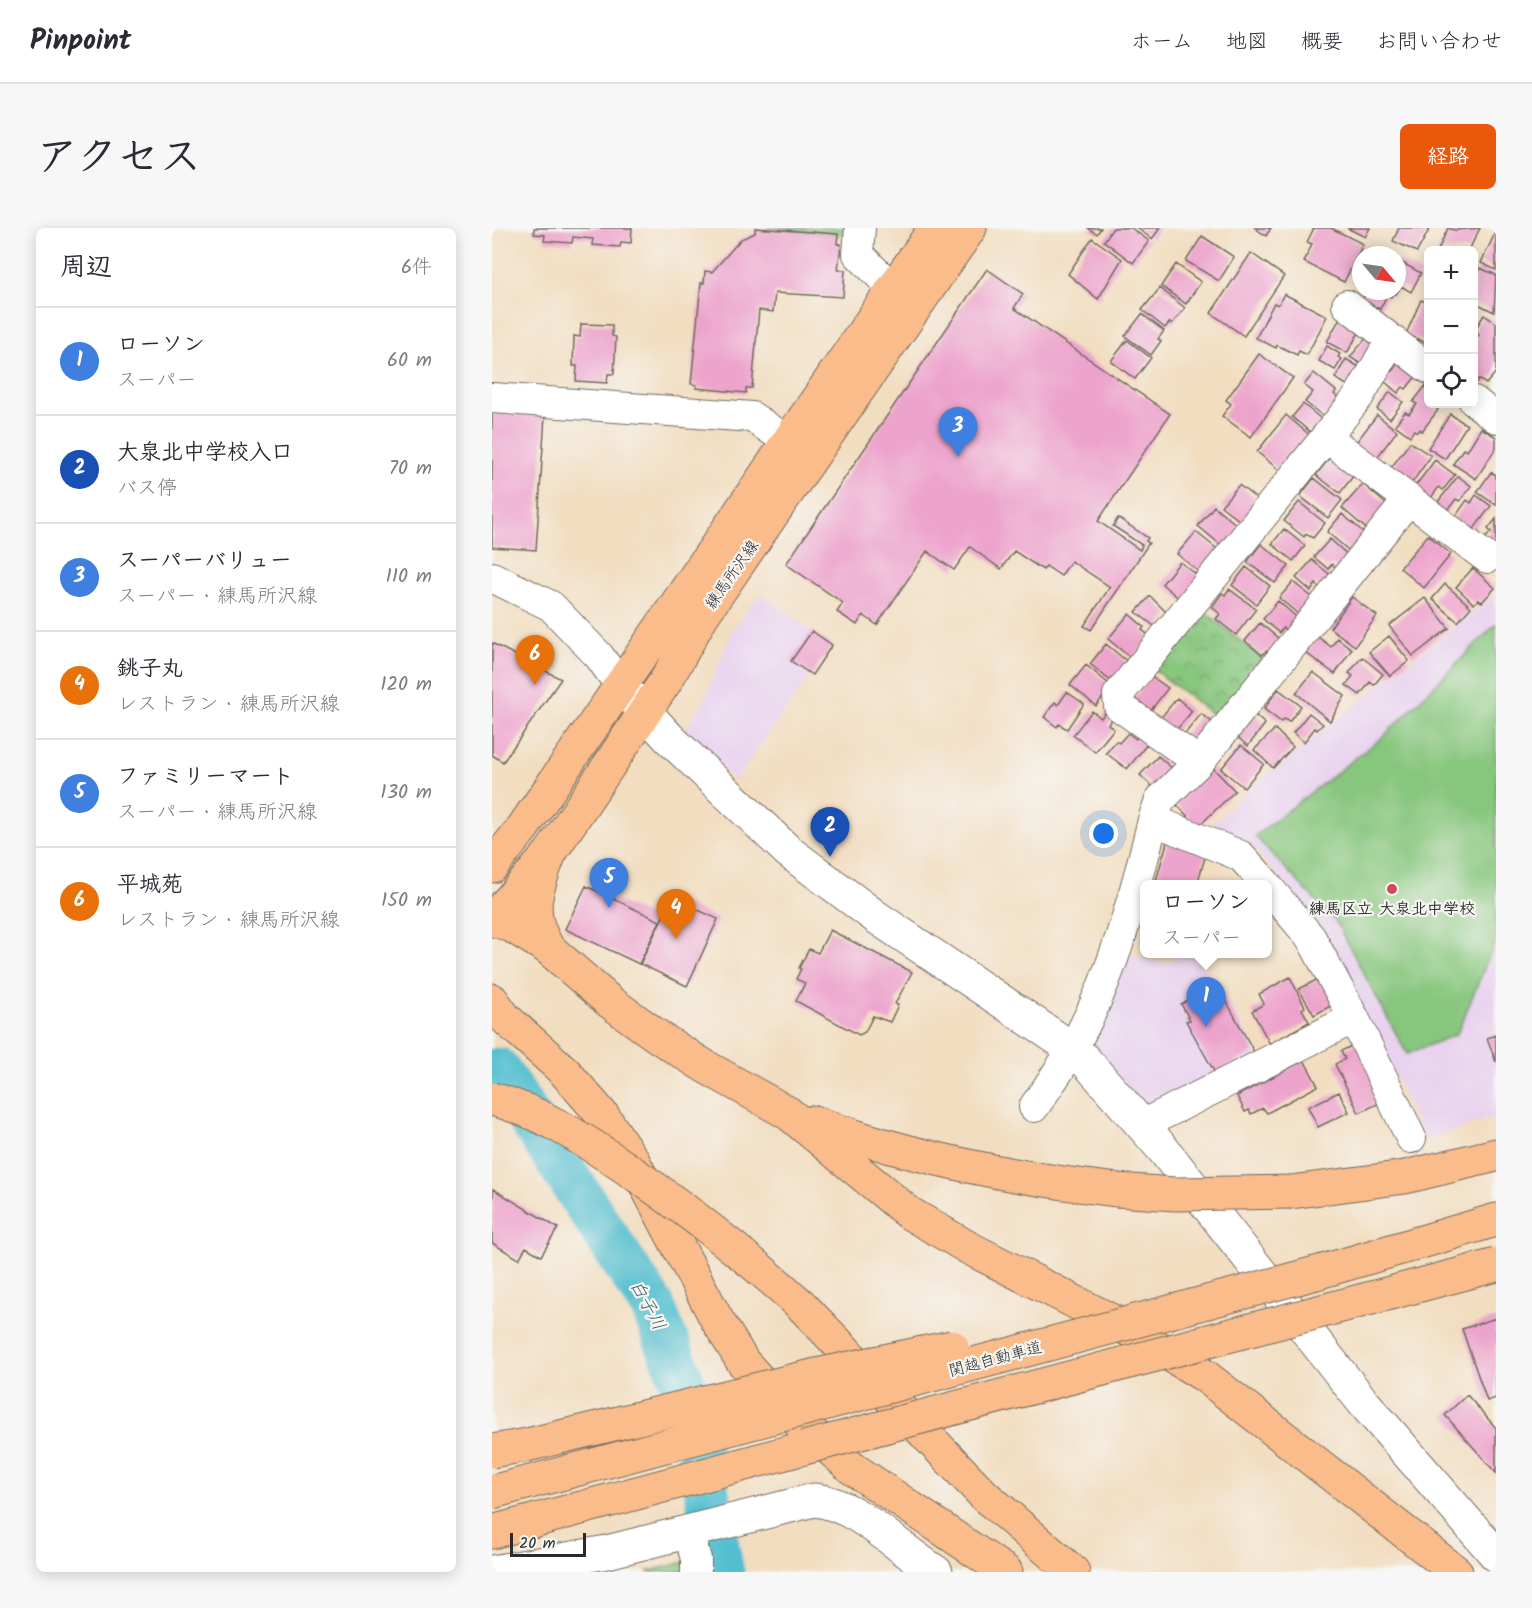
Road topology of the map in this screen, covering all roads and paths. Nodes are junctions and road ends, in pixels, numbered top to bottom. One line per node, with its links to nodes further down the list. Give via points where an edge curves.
1 (860, 228): 4 (street, via 858,254)
2 (935, 228): 4 (main road, 練馬所沢線)
3 (970, 228): 17 (main road, 練馬所沢線, via 702,616)
4 (893, 289): 12 (main road, 練馬所沢線)
5 (1347, 305): 6 (street)
6 (1391, 340): 7 (street); 11 (street, via 1359,396)
7 (1424, 365)
8 (492, 399): 12 (street, via 752,417)
9 (1478, 405): 10 (street)
10 (1496, 418)
11 (1326, 437): 13 (street); 18 (street, via 1118,695 1119,706)
12 (788, 441): 16 (main road, 練馬所沢線)
13 (1409, 499): 14 (street); 18 (street)
14 (1487, 558)
15 (492, 577): 16 (street, via 551,606 599,656)
16 (620, 685): 17 (street); 21 (main road, 練馬所沢線, via 522,829)
17 (645, 712): 20 (main road, 練馬所沢線); 28 (street, via 789,852 876,918)
18 (1199, 762): 19 (street, via 1165,794)
19 (1154, 820): 22 (street, via 1241,855); 28 (street, via 1114,954)
20 (550, 853): 24 (main road, 練馬所沢線); 25 (main road, via 537,888 534,917)
21 (492, 866)
22 (1262, 880)
23 (1272, 892): 27 (street, via 1311,938)
24 (492, 919): 25 (main road)
25 (548, 948): 31 (main road, via 610,1002 660,1038)
26 (496, 1010): 47 (main road, via 564,1071 603,1116 632,1159 716,1318 743,1362 767,1389 852,1467)
27 (1354, 1018): 32 (street); 33 (street)
28 (1073, 1049): 30 (street); 32 (street)
29 (492, 1099): 48 (main road, bridge, via 552,1124 603,1153 711,1229 800,1304 984,1495)
30 (1034, 1107)
31 (788, 1113): 34 (main road, bridge, via 897,1150 1004,1175 1175,1194 1291,1192 1406,1177); 49 (main road, via 918,1218 1126,1328 1205,1376)
32 (1142, 1125): 42 (street, via 1363,1402)
33 (1411, 1138)
34 (1496, 1155)
35 (1496, 1220): 37 (main road, 関越自動車道)
36 (1496, 1265): 41 (main road, bridge)
37 (1316, 1273): 38 (main road, bridge, via 813,1376); 39 (main road, 関越自動車道, bridge)
38 (492, 1451)
39 (492, 1492)
40 (692, 1530): 43 (street); 45 (street); 46 (street, via 814,1500 854,1512)
41 (492, 1532)
42 (1496, 1555)
43 (604, 1562): 44 (street)
44 (492, 1572)
45 (696, 1572)
46 (936, 1572)
47 (1006, 1572)
48 (1073, 1572)
49 (1456, 1572)

